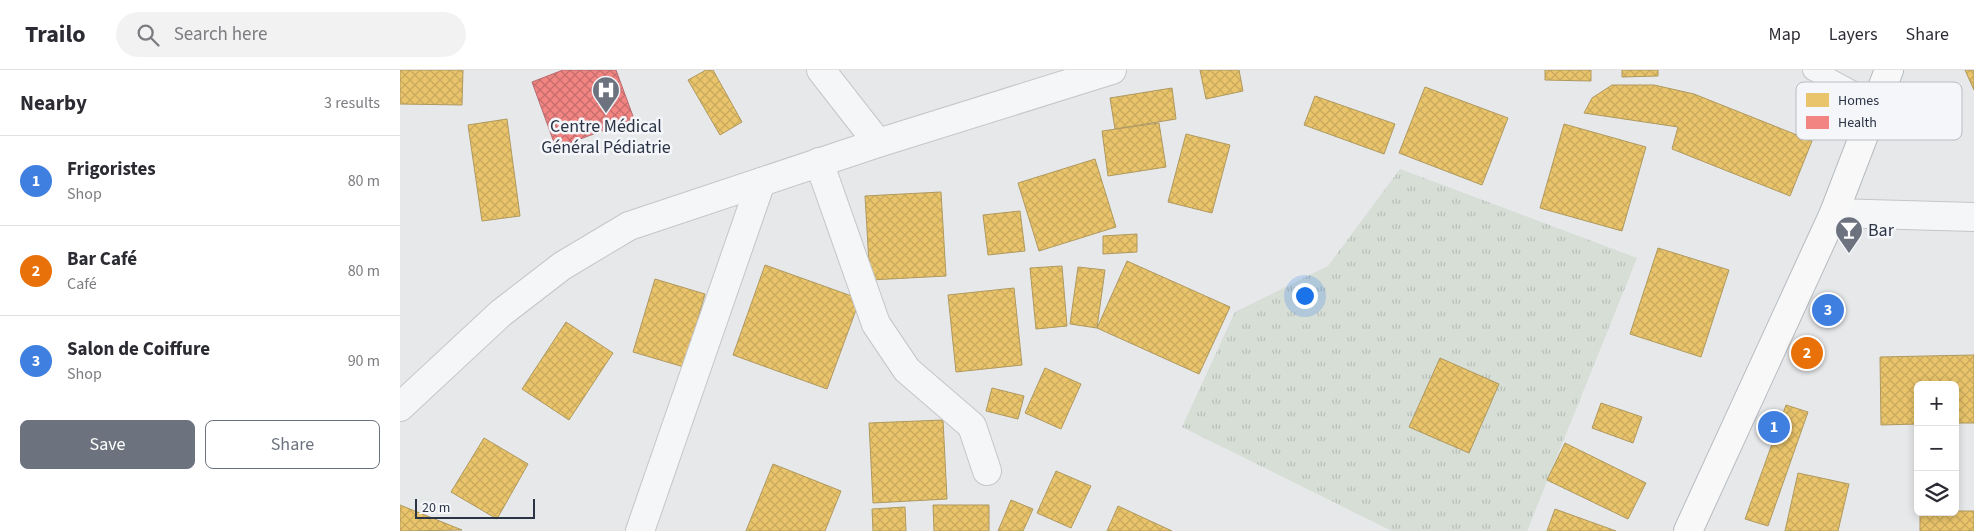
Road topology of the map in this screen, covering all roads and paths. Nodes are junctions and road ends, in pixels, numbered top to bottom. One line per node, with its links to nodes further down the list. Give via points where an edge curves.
1 (821, 70): 8 (street)
2 (1112, 70): 8 (street)
3 (1813, 70): 5 (lane)
4 (1889, 70): 6 (highway)
5 (1835, 82)
6 (1884, 82)
7 (1862, 140): 11 (highway)
8 (878, 143): 9 (street)
9 (819, 162): 10 (street); 14 (street, via 876,324 907,370 972,426)
10 (762, 182): 13 (street, via 629,226 562,266 501,313); 15 (street)
11 (1834, 213): 12 (street); 16 (highway)
12 (1974, 217)
13 (400, 407)
14 (987, 471)
15 (640, 531)
16 (1688, 531)

